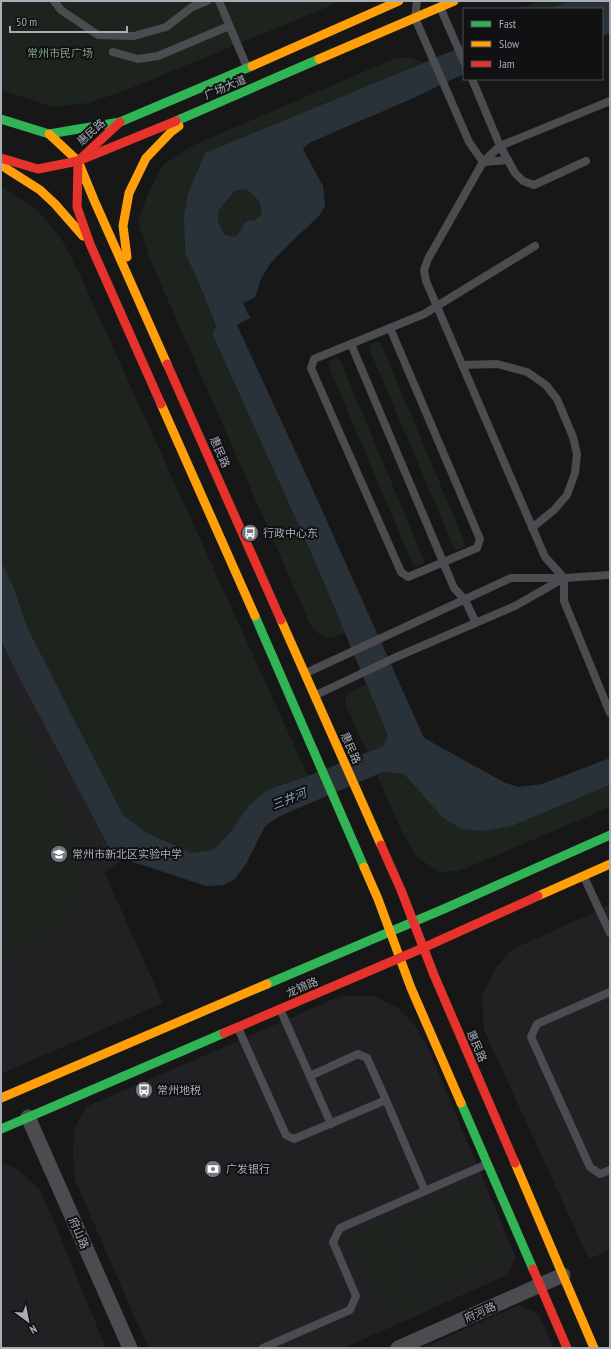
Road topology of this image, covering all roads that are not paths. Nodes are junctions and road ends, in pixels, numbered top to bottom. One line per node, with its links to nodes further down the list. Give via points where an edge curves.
1 (54, 1): 2 (lane, via 61,10 98,35 134,36 166,27 192,8)
2 (207, 1)
3 (219, 1): 10 (lane)
4 (398, 1): 13 (street, 广场大道)
5 (417, 1): 9 (lane)
6 (431, 1): 8 (lane)
7 (454, 1): 8 (street, 广场大道)
8 (440, 7): 9 (street, 广场大道); 12 (lane)
9 (415, 18): 16 (street, 广场大道); 25 (lane, via 469,142)
10 (228, 26): 11 (lane, via 158,56 138,59); 13 (lane)
11 (113, 52)
12 (463, 60)
13 (247, 68): 18 (street, 广场大道)
14 (472, 80): 20 (lane)
15 (610, 101): 20 (lane)
16 (200, 111): 22 (street, 广场大道); 29 (street, via 171,132 146,158 129,193 123,226)
17 (1, 118): 19 (street, 广场大道)
18 (120, 122): 19 (street, 广场大道); 22 (street, 惠民路)
19 (49, 134): 22 (street, 惠民路)
20 (500, 146): 23 (lane); 25 (lane)
21 (1, 158): 22 (street, 广场大道, via 38,169)
22 (78, 160): 27 (street, 惠民路, via 78,207); 29 (street, 惠民路)
23 (508, 160): 24 (lane, via 523,181 534,185); 25 (lane)
24 (586, 161)
25 (483, 162): 30 (lane, via 424,270 426,281)
26 (1, 165): 27 (street, via 40,190)
27 (90, 244): 47 (street, 惠民路, via 335,798)
28 (535, 246): 30 (lane)
29 (130, 280): 40 (street, 惠民路)
30 (438, 307): 31 (lane); 33 (lane)
31 (390, 328): 32 (lane); 35 (lane, via 480,539 477,548)
32 (351, 344): 35 (lane); 35 (lane, via 314,359 311,368 401,572 408,577)
33 (462, 365): 34 (lane); 34 (lane, via 498,364 527,372 546,385 557,399 573,437 576,454 575,473 567,495)
34 (532, 528): 37 (lane, via 545,557)
35 (444, 562): 38 (lane, via 454,588)
36 (610, 575): 37 (lane)
37 (564, 578): 38 (lane, via 511,578); 39 (lane, via 515,606); 42 (lane, via 564,601)
38 (465, 600): 39 (lane); 40 (lane)
39 (476, 623): 41 (lane)
40 (305, 673): 41 (street, 惠民路)
41 (315, 696): 46 (street, 惠民路)
42 (610, 713)
43 (610, 835): 46 (street, 龙锦路)
44 (610, 864): 45 (street, 龙锦路)
45 (584, 876): 48 (lane); 49 (street, 龙锦路)
46 (413, 922): 47 (street, 龙锦路); 49 (street, 惠民路)
47 (390, 932): 50 (street, 惠民路); 55 (street, 龙锦路)
48 (610, 933)
49 (423, 948): 50 (street, 龙锦路); 63 (street, 惠民路)
50 (400, 958): 52 (street, 龙锦路); 60 (street, 惠民路)
51 (610, 992): 61 (lane, via 537,1024 531,1037 590,1168 600,1174)
52 (280, 1010): 53 (street, 龙锦路); 54 (lane)
53 (238, 1028): 57 (street, 龙锦路); 58 (lane, via 286,1135 294,1139)
54 (310, 1076): 56 (lane, via 358,1054 367,1058); 58 (lane)
55 (1, 1098)
56 (386, 1100): 58 (lane); 62 (lane)
57 (28, 1117): 59 (street, 龙锦路); 65 (street, 府山路)
58 (331, 1124)
59 (1, 1128)
60 (487, 1163): 62 (lane); 64 (street, 惠民路)
61 (610, 1170)
62 (425, 1191): 66 (lane, via 340,1228 333,1242 356,1296 350,1310)
63 (563, 1275): 64 (street, 府河路); 69 (street, 惠民路)
64 (540, 1286): 67 (street, 府河路); 68 (street, 惠民路)
65 (130, 1348)
66 (263, 1348)
67 (398, 1348)
68 (567, 1348)
69 (594, 1348)

